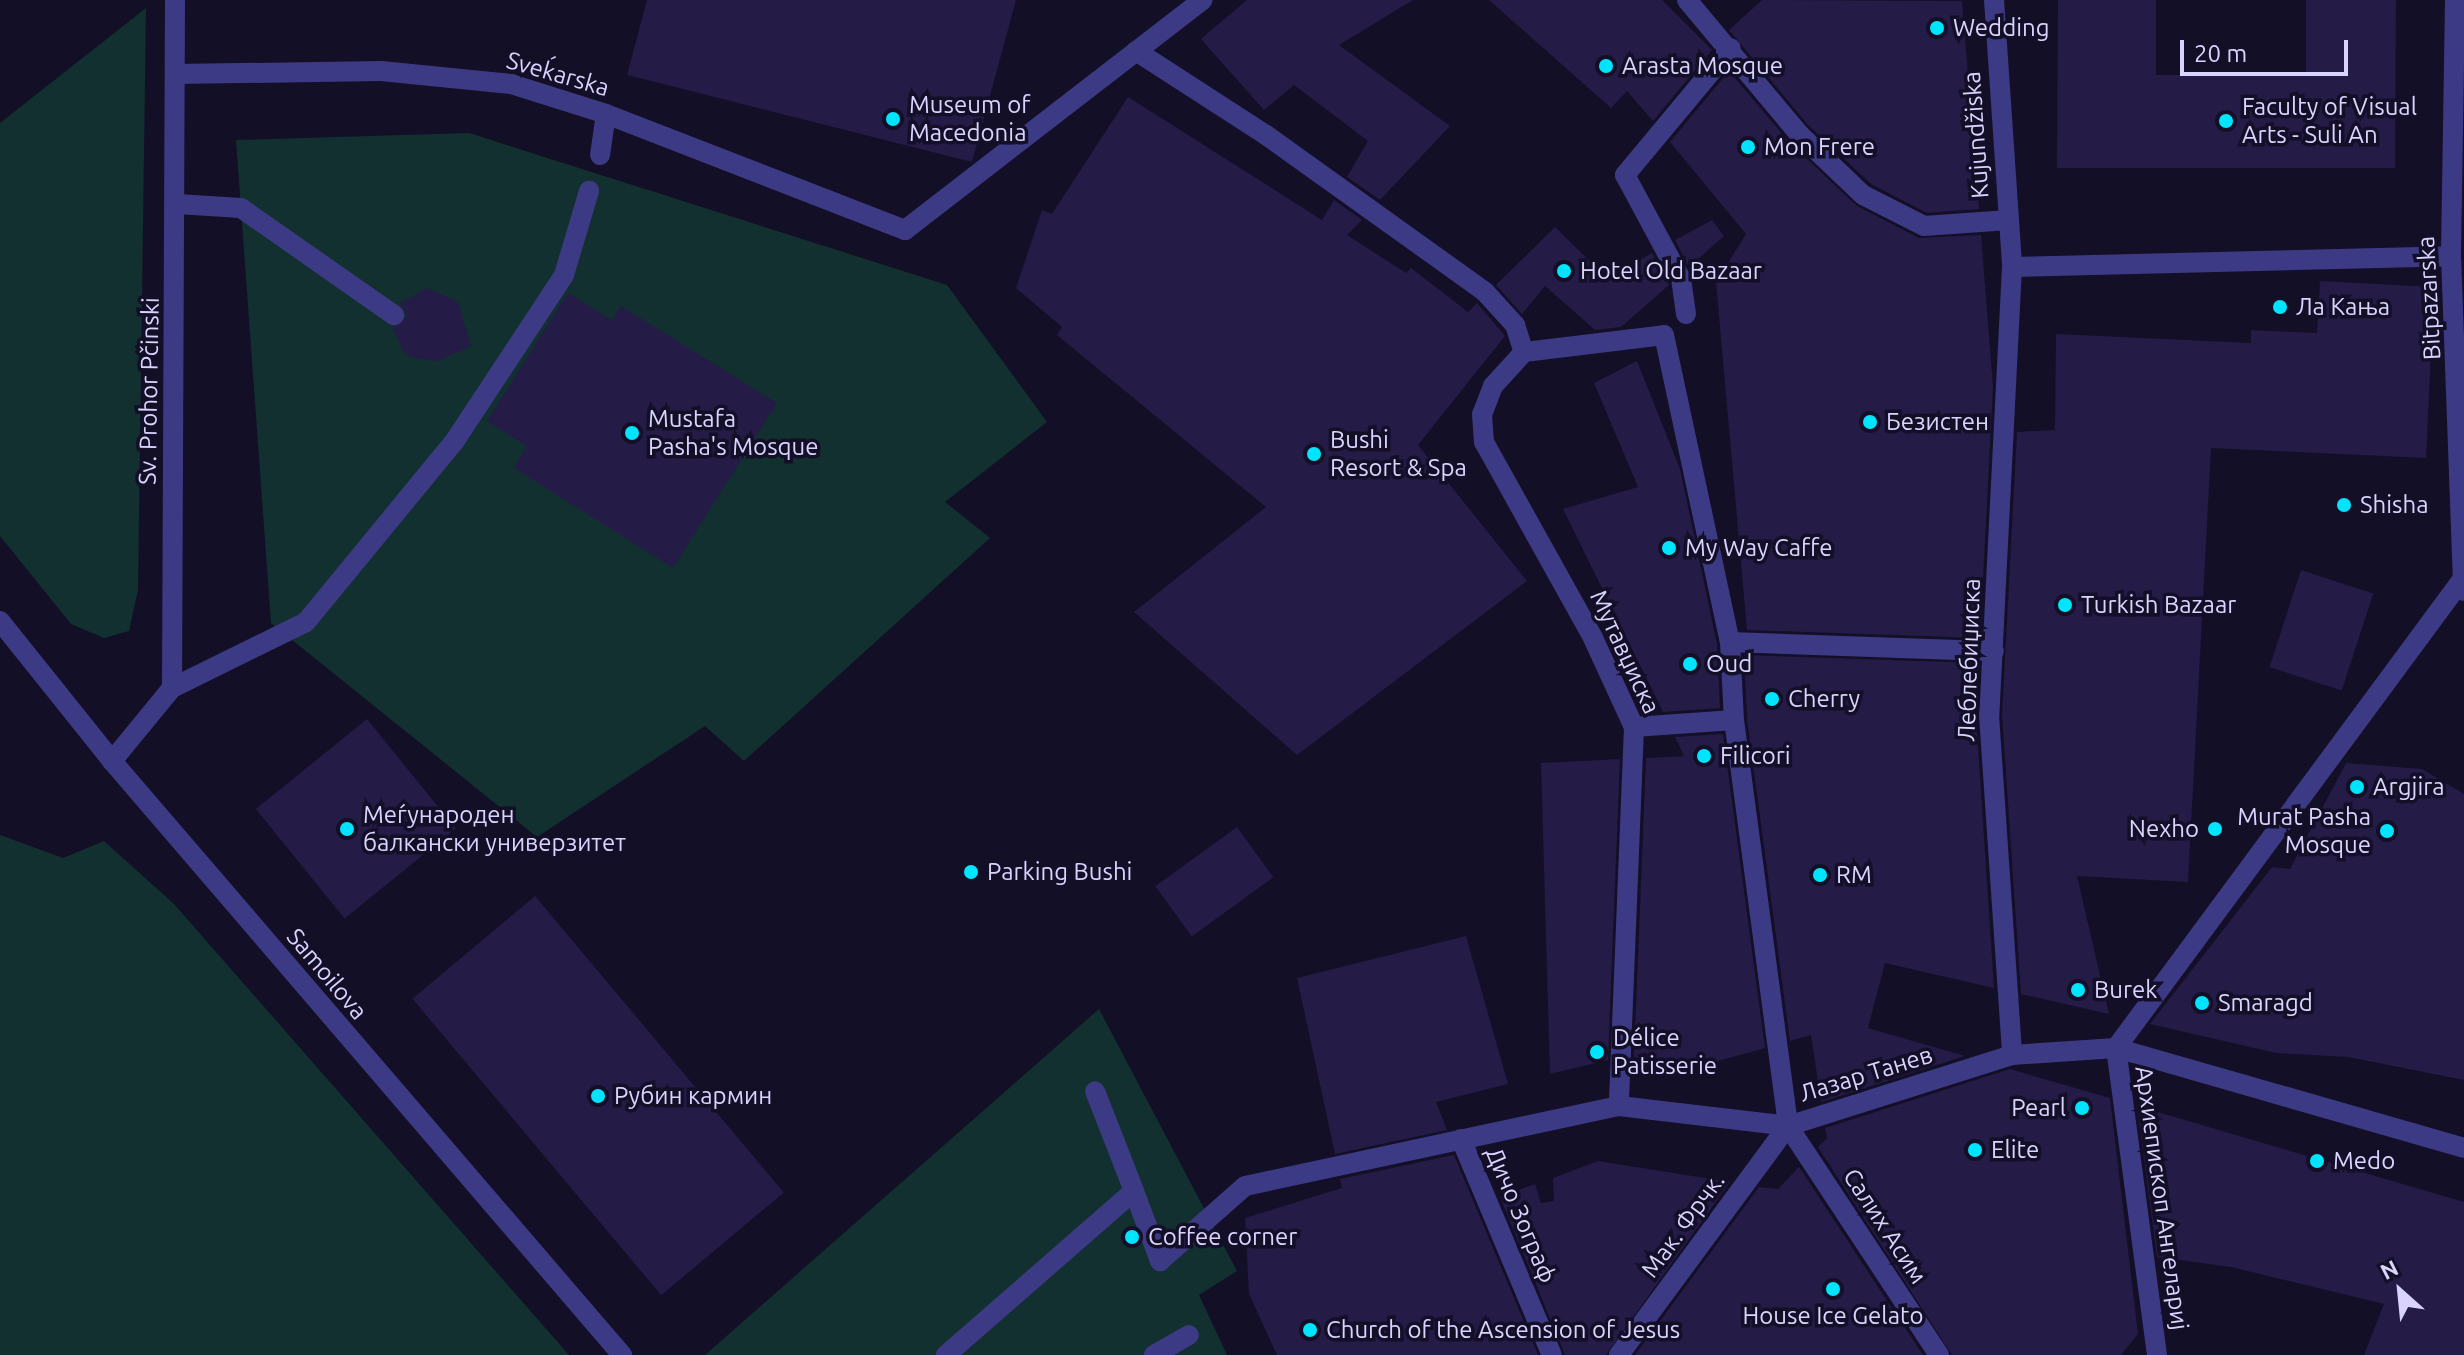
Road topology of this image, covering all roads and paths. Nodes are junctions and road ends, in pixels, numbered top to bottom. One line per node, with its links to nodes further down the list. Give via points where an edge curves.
1 (175, 0): 8 (street, Sv. Prohor Pčinski)
2 (1203, 0): 7 (street)
3 (1687, 0): 6 (street)
4 (1994, 0): 13 (street, Kujundžiska)
5 (2455, 0): 14 (street, Bitpazarska)
6 (1731, 48): 13 (street, via 1799,134 1863,195 1924,226); 16 (street, via 1625,175 1681,279)
7 (1136, 51): 9 (street, Sveḱarska, via 905,230); 18 (street, via 1266,135 1485,292 1515,325)
8 (175, 74): 9 (street, Sveḱarska, via 435,73 511,84); 12 (street, Sv. Prohor Pčinski)
9 (606, 114): 10 (street)
10 (600, 155)
11 (589, 191): 23 (street, via 556,288 454,442 306,622)
12 (177, 204): 17 (street, via 241,208); 23 (street, Sv. Prohor Pčinski)
13 (2009, 220): 15 (street, Kujundžiska)
14 (2451, 256): 15 (street); 19 (street, Bitpazarska)
15 (2012, 267): 22 (street, Леблебиџиска)
16 (1686, 314)
17 (394, 315)
18 (1524, 352): 21 (street, via 1664,335); 25 (street, Мутавџиска, via 1493,386 1482,414 1484,442 1572,598)
19 (2463, 588): 27 (street)
20 (0, 621): 26 (street, Samoilova)
21 (1730, 642): 22 (street); 24 (street)
22 (1994, 651): 28 (street, Леблебиџиска, via 1989,715)
23 (172, 688): 26 (street)
24 (1734, 720): 25 (street); 31 (street)
25 (1634, 727): 30 (street, Мутавџиска)
26 (112, 761): 36 (street, Samoilova)
27 (2116, 1048): 28 (street, Лазар Танев); 33 (street, Лазар Танев); 42 (street, Архиепископ Ангелариј)
28 (2012, 1055): 31 (street, Лазар Танев)
29 (1095, 1091): 34 (street)
30 (1619, 1106): 31 (street, Лазар Танев); 32 (street, Лазар Танев)
31 (1788, 1126): 40 (street, Мак. Фрчк.); 41 (street, Салих Асим)
32 (1461, 1139): 34 (street, Лазар Танев, via 1245,1186 1160,1261); 39 (street, Дичо Зограф)
33 (2464, 1148)
34 (1134, 1191): 37 (street)
35 (1189, 1335): 38 (street)
36 (622, 1355)
37 (946, 1355)
38 (1154, 1355)
39 (1552, 1355)
40 (1619, 1355)
41 (1939, 1355)
42 (2157, 1355)

